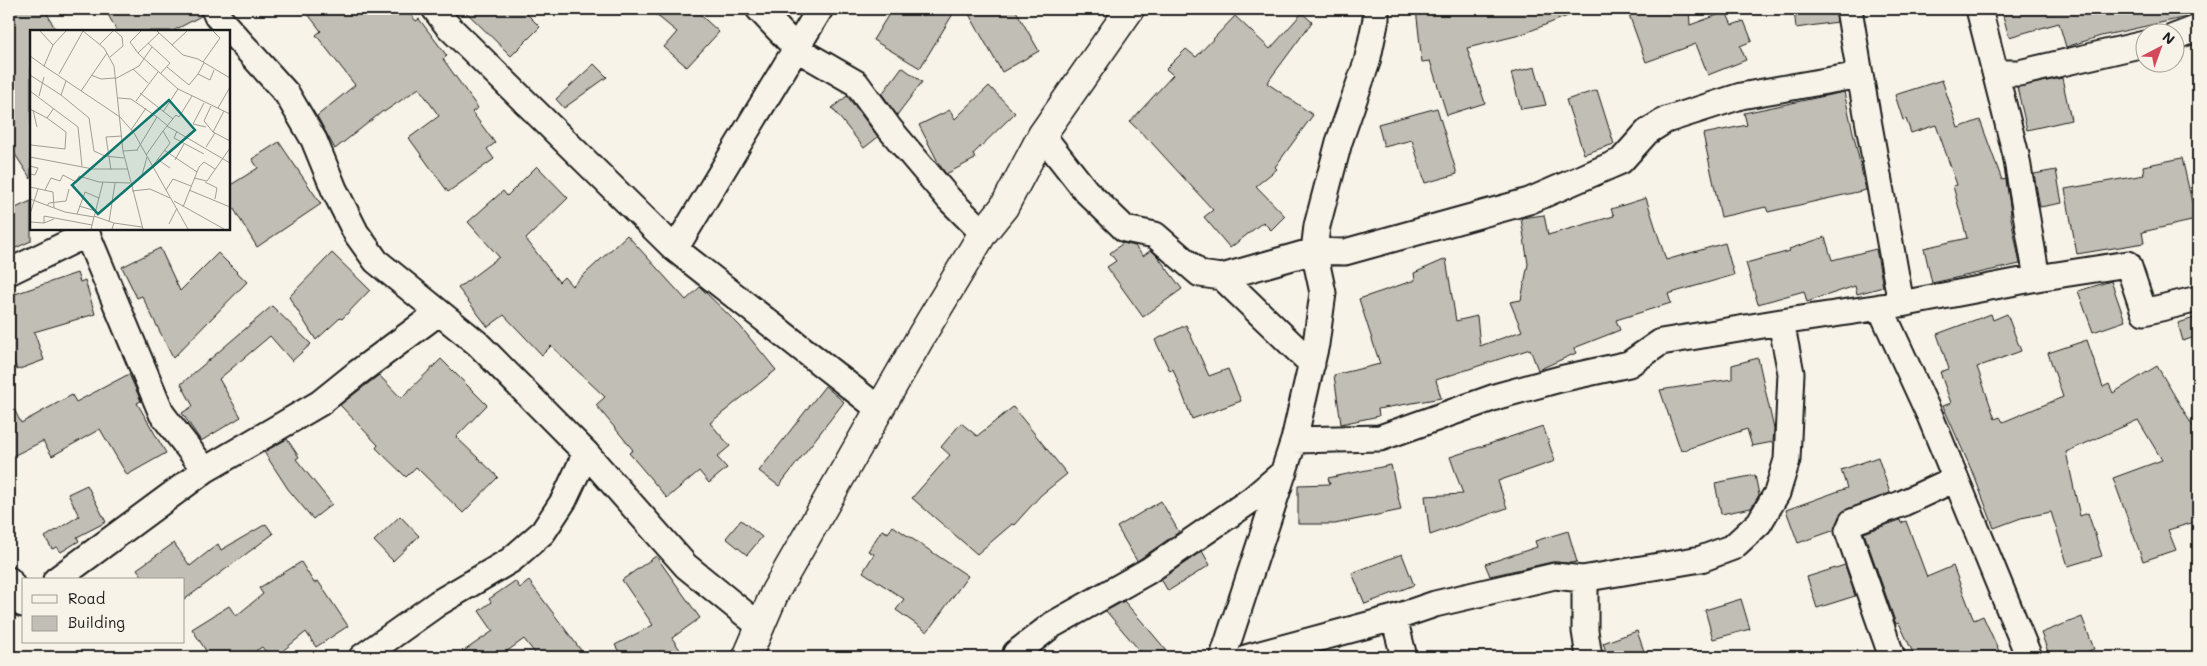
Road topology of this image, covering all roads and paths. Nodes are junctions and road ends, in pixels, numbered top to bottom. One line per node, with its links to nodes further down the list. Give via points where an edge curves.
1 (214, 9): 10 (street)
2 (435, 9): 19 (street, via 447,25)
3 (759, 9): 14 (street)
4 (820, 9): 14 (street)
5 (1130, 9): 17 (street)
6 (1376, 9): 20 (street, via 1367,62 1339,142 1317,226)
7 (1849, 9): 16 (street)
8 (1980, 9): 15 (street)
9 (2198, 28): 12 (street)
10 (230, 30)
11 (230, 30): 26 (street, via 287,94 314,140 356,233 376,261)
12 (2184, 33)
13 (2134, 46): 15 (street, via 2019,73)
14 (797, 49): 18 (street, via 856,83 949,199); 19 (street)
15 (1997, 73): 23 (street, via 2016,154)
16 (1860, 75): 20 (street, via 1741,96 1666,120 1647,132 1621,161 1529,201 1346,252); 25 (street)
17 (1042, 134): 18 (street, via 1004,207); 22 (street, via 1086,191 1126,229 1155,235 1200,274)
18 (983, 233): 29 (street)
19 (675, 248): 29 (street)
20 (1314, 252): 22 (street); 28 (street, via 1323,294)
21 (9, 272): 32 (street, via 87,234 162,414)
22 (1222, 277): 28 (street)
23 (2037, 278): 24 (street, via 2128,264 2144,312); 25 (street)
24 (2198, 299)
25 (1890, 306): 27 (street); 34 (street)
26 (438, 313): 31 (street, via 477,343); 32 (street, via 320,404)
27 (1781, 322): 30 (street, via 1660,342 1629,364 1498,396 1380,438); 36 (street, via 1792,374 1787,460 1777,493 1758,523 1733,548 1701,559)
28 (1312, 364): 30 (street)
29 (879, 409): 40 (street, via 775,592)
30 (1294, 440): 33 (street)
31 (586, 453): 40 (street, via 686,566); 42 (street, via 564,500 543,532 511,560 438,603)
32 (205, 470): 35 (street)
33 (1284, 472): 41 (street, via 1251,500 1148,571 1052,625); 44 (street)
34 (1956, 479): 48 (street, via 1852,522 1848,531); 49 (street)
35 (59, 578)
36 (1582, 579): 39 (street, via 1555,576 1436,604); 47 (street)
37 (9, 580): 38 (street)
38 (18, 607)
39 (1394, 618): 45 (street); 46 (street)
40 (760, 627): 43 (street)
41 (1016, 653)
42 (362, 657)
43 (747, 657)
44 (1223, 657)
45 (1249, 657)
46 (1404, 657)
47 (1589, 657)
48 (1892, 657)
49 (2029, 657)

